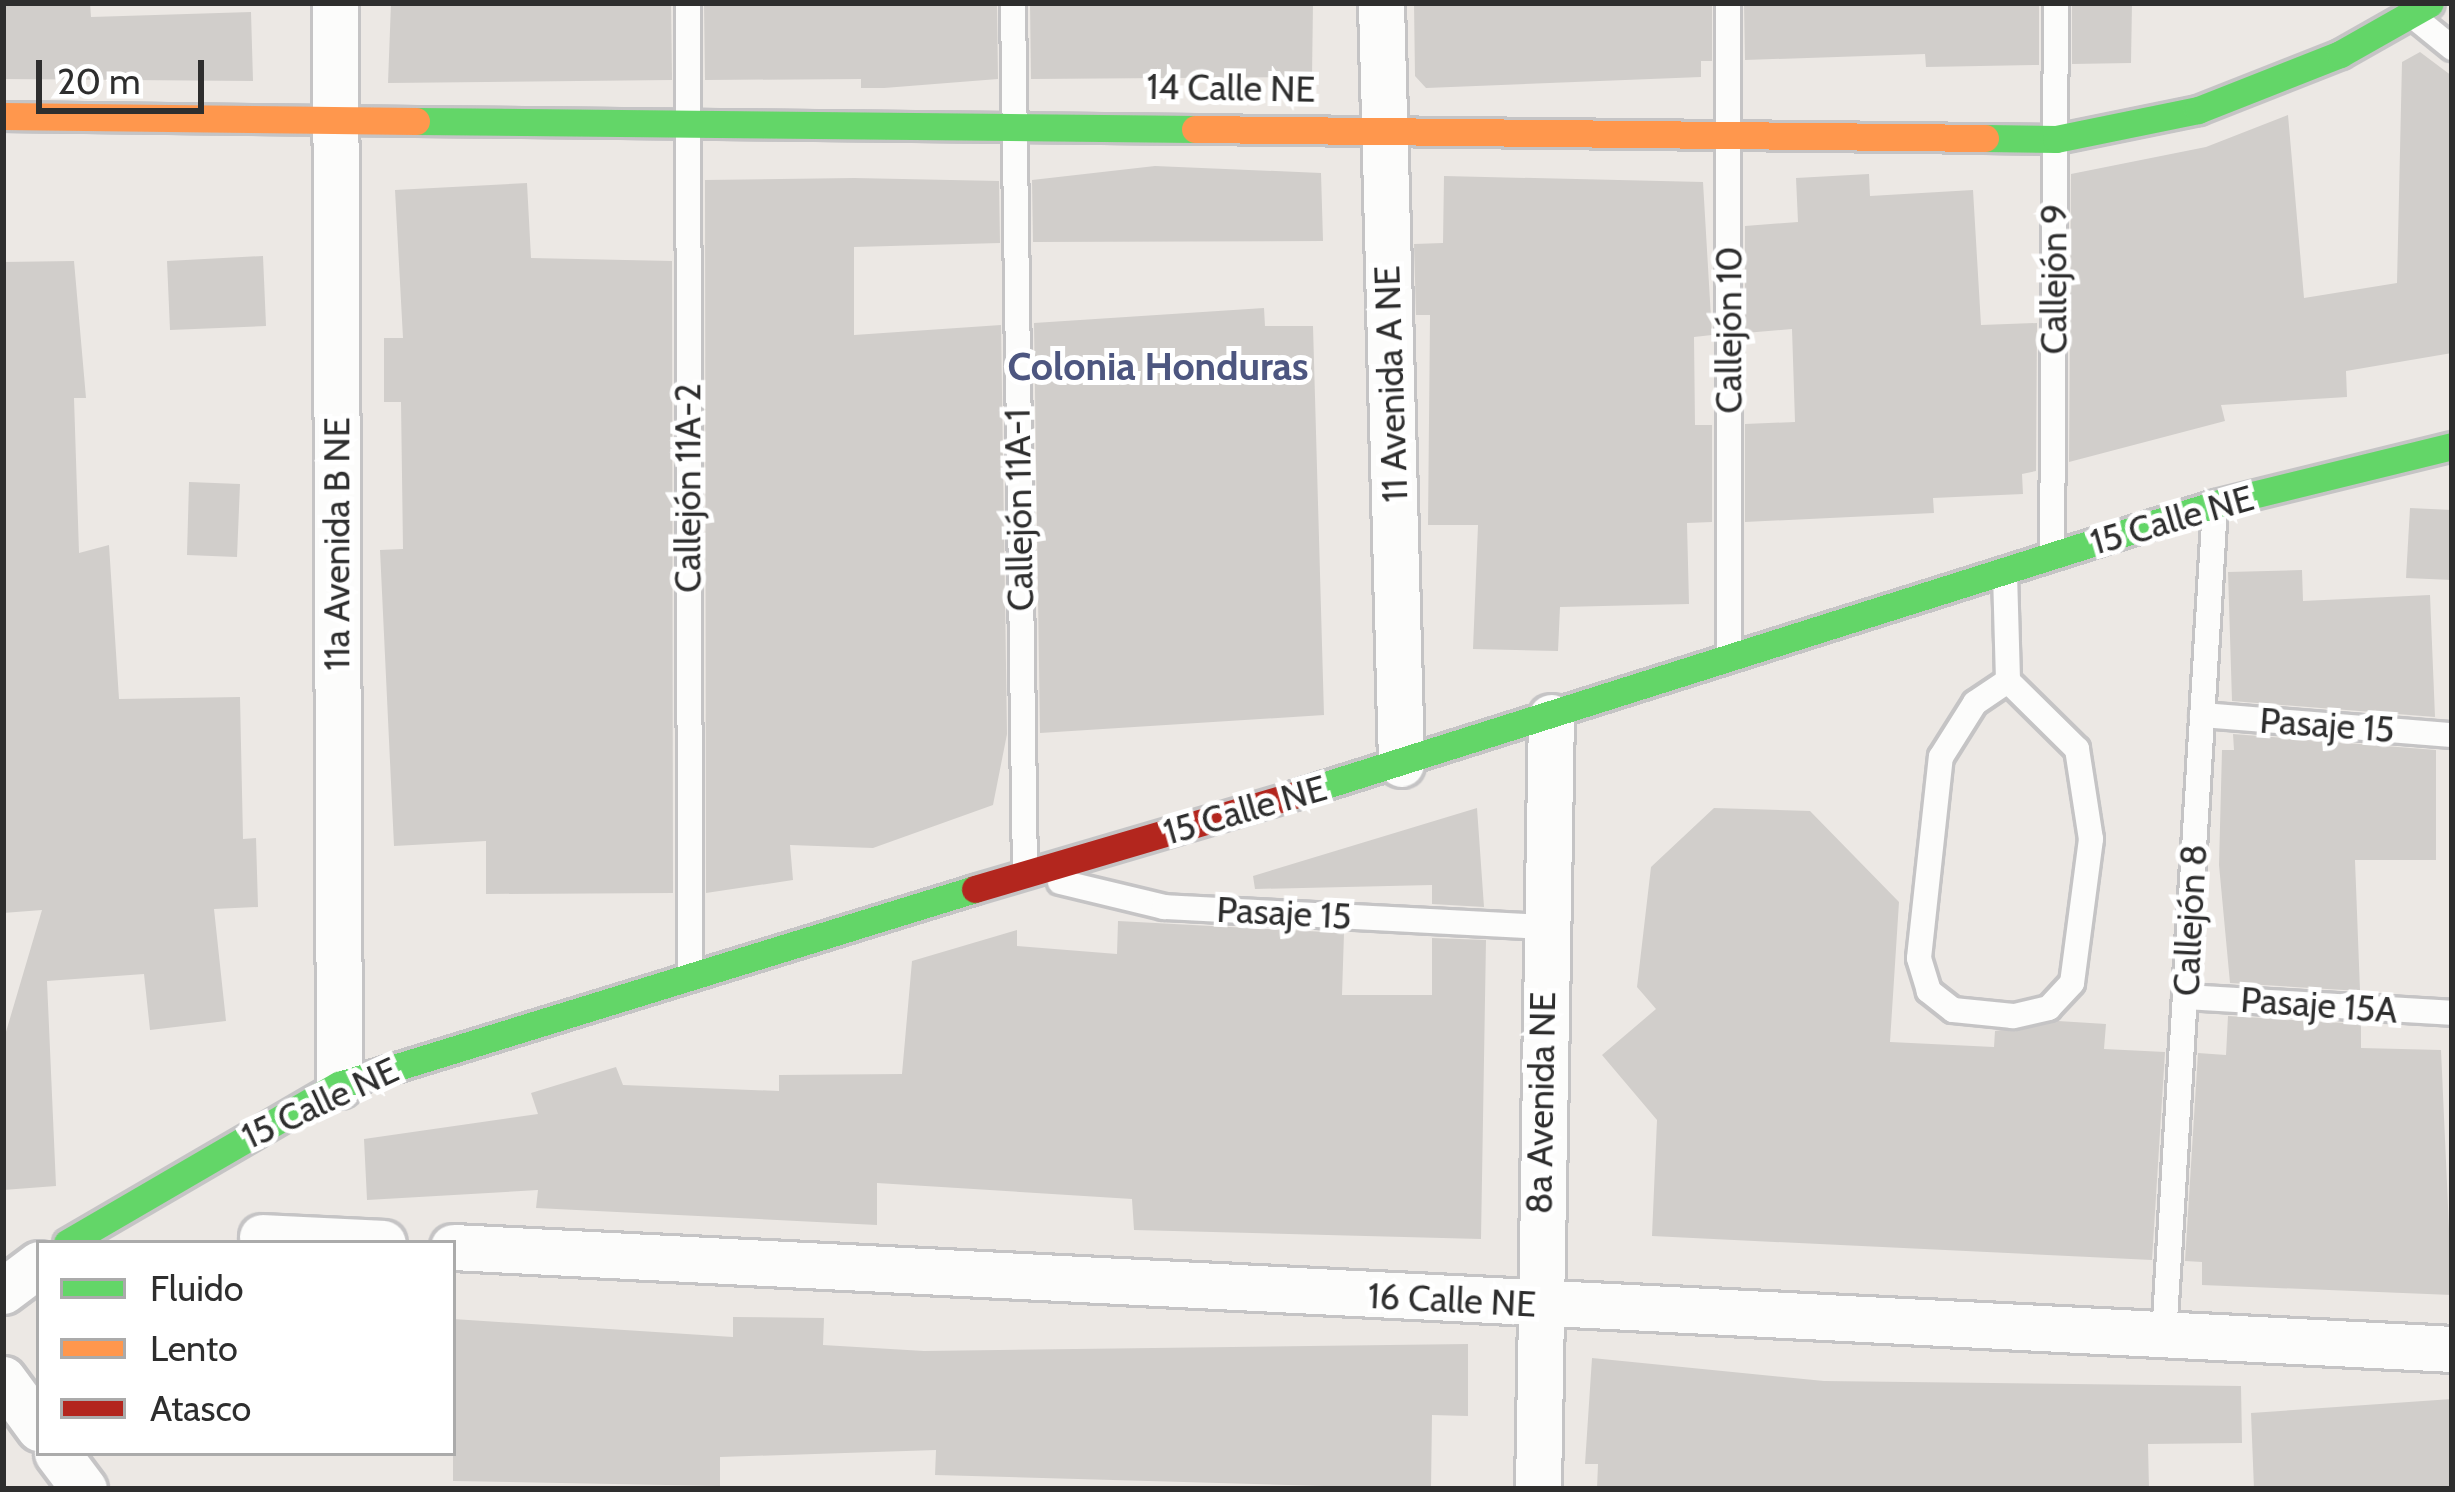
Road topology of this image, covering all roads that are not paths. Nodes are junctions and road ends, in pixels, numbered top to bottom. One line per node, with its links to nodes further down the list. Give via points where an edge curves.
1 (335, 3): 10 (street, 11a Avenida B NE)
2 (688, 3): 11 (lane, Callejón 11A-2)
3 (1013, 3): 12 (lane, Callejón 11A-1)
4 (1381, 3): 13 (street, 11 Avenida A NE)
5 (1728, 3): 14 (lane, Callejón 10)
6 (2056, 3): 15 (lane, Callejón 9)
7 (2422, 10): 8 (lane); 15 (street, 14 Calle NE, via 2198,110)
8 (2452, 48)
9 (3, 116): 10 (street, 14 Calle NE)
10 (335, 118): 11 (street, 14 Calle NE); 31 (street, 11a Avenida B NE)
11 (687, 120): 12 (street, 14 Calle NE); 28 (lane, Callejón 11A-2)
12 (1013, 121): 13 (street, 14 Calle NE); 26 (lane, Callejón 11A-1)
13 (1384, 126): 14 (street, 14 Calle NE); 25 (street, 11 Avenida A NE)
14 (1729, 134): 15 (street, 14 Calle NE); 20 (lane, Callejón 10)
15 (2056, 139): 18 (lane, Callejón 9)
16 (2452, 446): 17 (street, 15 Calle NE)
17 (2216, 505): 18 (street, 15 Calle NE); 22 (lane, Callejón 8)
18 (2052, 555): 19 (street, 15 Calle NE)
19 (2005, 571): 20 (street, 15 Calle NE); 21 (lane)
20 (1729, 658): 23 (street, 15 Calle NE)
21 (2008, 681): 21 (lane, via 1975,704 1941,757 1919,958 1929,991 1953,1010 2013,1016 2049,1008 2072,983 2091,839 2077,749)
22 (2202, 716): 24 (lane, Pasaje 15); 29 (lane, Callejón 8)
23 (1551, 717): 25 (street, 15 Calle NE); 27 (street, 8a Avenida NE)
24 (2452, 735)
25 (1401, 764): 26 (street, 15 Calle NE)
26 (1025, 874): 27 (lane, Pasaje 15, via 1164,907); 28 (street, 15 Calle NE)
27 (1546, 926): 38 (street, 8a Avenida NE)
28 (690, 972): 31 (street, 15 Calle NE)
29 (2185, 997): 30 (lane, Pasaje 15A); 39 (lane, Callejón 8)
30 (2452, 1013)
31 (339, 1085): 33 (street, 15 Calle NE)
32 (262, 1237): 34 (street)
33 (72, 1240)
34 (322, 1240)
35 (456, 1247): 38 (street, 16 Calle NE)
36 (36, 1266): 37 (street)
37 (3, 1291)
38 (1536, 1305): 39 (street, 16 Calle NE); 45 (street, 8a Avenida NE)
39 (2164, 1336): 40 (street, 16 Calle NE)
40 (2452, 1349)
41 (3, 1379): 42 (street)
42 (36, 1424)
43 (59, 1456): 44 (street)
44 (84, 1489)
45 (1538, 1489)

